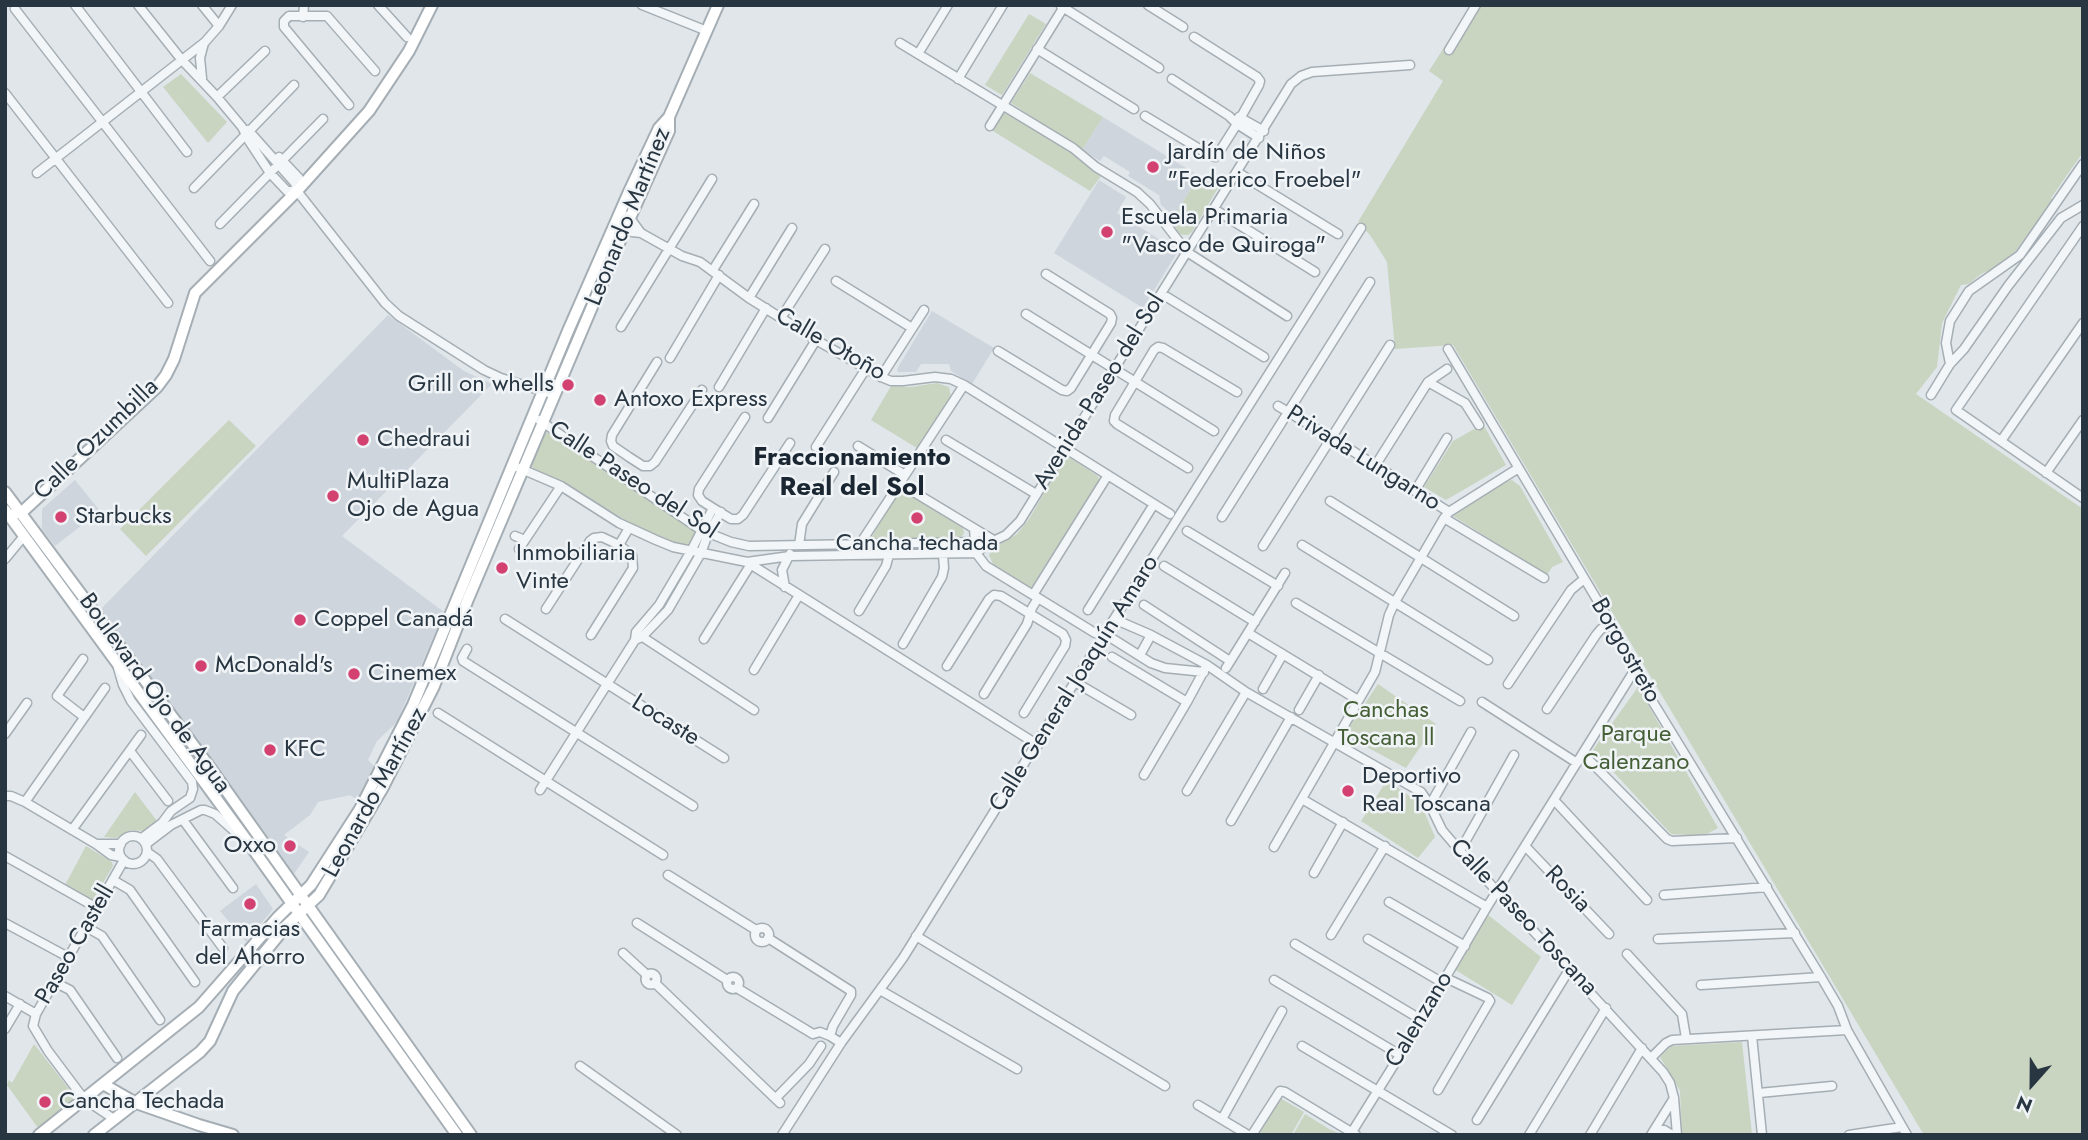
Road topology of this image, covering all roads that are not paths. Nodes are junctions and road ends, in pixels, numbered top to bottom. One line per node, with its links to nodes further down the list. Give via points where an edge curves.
1 (75, 5): 36 (street)
2 (138, 5): 28 (street)
3 (202, 5): 17 (street)
4 (232, 5): 17 (street)
5 (304, 5): 16 (street)
6 (378, 5): 20 (street)
7 (432, 5): 58 (main road, Calle Ozumbilla, via 409,51 369,111)
8 (642, 5): 19 (street)
9 (718, 5): 19 (main road, Leonardo Martínez)
10 (948, 5): 27 (street)
11 (1003, 5): 32 (street)
12 (1148, 5): 18 (street)
13 (1476, 5): 25 (street)
14 (1063, 6): 24 (street); 30 (street)
15 (15, 9): 44 (street)
16 (303, 16): 31 (street, via 327,16); 39 (street, via 289,16 285,27)
17 (219, 26): 22 (street)
18 (1183, 27)
19 (707, 31): 64 (main road, Leonardo Martínez, via 669,117 670,131)
20 (407, 37)
21 (1194, 37): 45 (street, via 1258,77 1259,85)
22 (205, 42): 28 (street); 34 (street, via 200,58)
23 (900, 43): 27 (street)
24 (1037, 50): 40 (street); 41 (street)
25 (1448, 50)
26 (265, 51): 38 (street)
27 (918, 54): 32 (street)
28 (181, 59): 34 (street); 36 (street)
29 (1410, 65): 48 (street, Avenida Paseo del Sol, via 1301,76 1291,84)
30 (1159, 68)
31 (375, 71)
32 (958, 79): 40 (street)
33 (1172, 79): 45 (street)
34 (202, 81): 38 (street)
35 (294, 85): 47 (street)
36 (141, 90): 44 (street); 49 (street)
37 (5, 93): 50 (street)
38 (218, 97): 47 (street)
39 (349, 105)
40 (1002, 105): 46 (street); 74 (street, via 1137,192)
41 (1134, 109)
42 (1145, 117): 45 (street, via 1215,157)
43 (323, 119): 51 (street)
44 (102, 121): 50 (street); 75 (street)
45 (1239, 121): 48 (street)
46 (990, 126)
47 (245, 130): 51 (street); 55 (street); 57 (street)
48 (1261, 134): 53 (street, Avenida Paseo del Sol)
49 (187, 152)
50 (56, 159): 54 (street); 85 (street)
51 (281, 162): 55 (street); 58 (street, via 299,178)
52 (2083, 164): 59 (street)
53 (1237, 172): 62 (street, Avenida Paseo del Sol); 71 (street)
54 (37, 173)
55 (271, 173): 58 (street, via 287,191); 65 (street)
56 (712, 179): 72 (street)
57 (194, 188)
58 (297, 191): 112 (street, via 399,316 484,370); 154 (main road, Calle Ozumbilla, via 201,284 174,359 157,387)
59 (2060, 197): 63 (street); 77 (street, via 2020,255)
60 (754, 204): 78 (street)
61 (2083, 205): 63 (street)
62 (1214, 209): 74 (street, Avenida Paseo del Sol); 76 (street)
63 (2073, 211): 82 (street, via 2061,218)
64 (625, 215): 67 (main road, Leonardo Martínez); 70 (street, Calle Otoño)
65 (220, 224)
66 (2083, 226): 128 (street, via 1956,410)
67 (620, 227): 70 (street, Calle Otoño); 112 (main road, Leonardo Martínez); 114 (main road, Leonardo Martínez)
68 (792, 228): 84 (street)
69 (1361, 228): 200 (street, Calle General Joaquín Amaro)
70 (641, 233): 72 (street, Calle Otoño)
71 (1338, 234)
72 (668, 248): 78 (street, Calle Otoño); 92 (street)
73 (825, 249): 90 (street)
74 (1187, 253): 83 (street, Avenida Paseo del Sol); 89 (street)
75 (210, 261)
76 (1315, 272)
77 (1998, 272): 82 (street); 102 (street, via 1969,291 1950,321 1946,343)
78 (716, 273): 84 (street, Calle Otoño); 100 (street)
79 (1046, 274): 98 (street, via 1110,314)
80 (836, 281): 93 (street)
81 (1370, 282): 117 (street)
82 (2008, 286): 102 (street)
83 (1162, 294): 99 (street); 103 (street, Avenida Paseo del Sol)
84 (749, 298): 86 (street, Calle Otoño)
85 (168, 303)
86 (765, 308): 90 (street, Calle Otoño); 110 (street)
87 (924, 310): 93 (street)
88 (1026, 314): 98 (street)
89 (1287, 316)
90 (781, 318): 94 (street, Calle Otoño)
91 (2083, 323): 128 (street)
92 (621, 327)
93 (912, 328): 106 (street)
94 (816, 340): 105 (street, Calle Otoño); 120 (street)
95 (1390, 345): 125 (street)
96 (1448, 349): 138 (street, Borgostreto)
97 (998, 351): 98 (street, via 1068,391)
98 (1091, 355): 103 (street)
99 (1264, 357)
100 (670, 358)
101 (657, 362): 133 (street, via 612,435 613,446)
102 (1951, 364): 115 (street)
103 (1113, 369): 107 (street); 132 (street, Avenida Paseo del Sol)
104 (1447, 369): 108 (street)
105 (865, 370): 106 (street, Calle Otoño); 131 (street)
106 (881, 377): 109 (street, Calle Otoño, via 903,381 935,377)
107 (1135, 382): 113 (street, via 1158,347); 124 (street); 136 (street, via 1114,421)
108 (1428, 382): 123 (street, via 1465,403); 135 (street)
109 (964, 385): 132 (street, Calle Otoño); 142 (street)
110 (719, 387)
111 (702, 390): 133 (street, via 655,462 643,466)
112 (543, 392): 114 (street); 118 (main road, Leonardo Martínez)
113 (1237, 392)
114 (555, 395): 122 (main road, Leonardo Martínez)
115 (1931, 395)
116 (1278, 406): 117 (street, Privada Lungarno)
117 (1288, 412): 125 (street, Privada Lungarno); 157 (street)
118 (533, 416): 122 (street, Calle Paseo del Sol); 134 (main road, Leonardo Martínez)
119 (745, 416): 152 (street, via 699,489 702,501)
120 (768, 418)
121 (2083, 420): 141 (street)
122 (543, 423): 137 (main road, Leonardo Martínez); 140 (street, Calle Paseo del Sol)
123 (1479, 425)
124 (1214, 431)
125 (1332, 438): 135 (street, Privada Lungarno); 171 (street)
126 (1447, 438): 146 (street)
127 (946, 440): 148 (street)
128 (2001, 441): 141 (street)
129 (790, 443): 152 (street, via 743,515 731,519)
130 (858, 446): 142 (street)
131 (816, 447)
132 (1064, 447): 143 (street, Calle Otoño); 148 (street, Avenida Paseo del Sol)
133 (629, 457): 140 (street)
134 (512, 465): 137 (street, Calle Paseo del Sol); 189 (main road, Leonardo Martínez)
135 (1375, 466): 146 (street, Privada Lungarno)
136 (1188, 468)
137 (523, 469): 145 (street, Calle Paseo del Sol); 189 (main road, Leonardo Martínez)
138 (1517, 469): 156 (street); 185 (street, Borgostreto)
139 (834, 472): 169 (street)
140 (618, 473): 161 (street, Calle Paseo del Sol)
141 (2046, 473): 149 (street)
142 (905, 475): 144 (street)
143 (1108, 475): 151 (street, Calle Otoño); 190 (street)
144 (899, 483): 159 (street); 167 (street)
145 (561, 486): 158 (street, Calle Paseo del Sol); 164 (street)
146 (1415, 491): 156 (street, Privada Lungarno)
147 (5, 492): 154 (main road, Boulevard Ojo de Agua)
148 (1036, 494): 166 (street, Avenida Paseo del Sol, via 1020,521)
149 (2083, 498)
150 (1330, 501): 180 (street)
151 (1154, 504): 155 (street, Calle Otoño); 195 (street)
152 (717, 510): 161 (street)
153 (6, 513): 154 (main road, Calle Ozumbilla); 162 (main road, Boulevard Ojo de Agua)
154 (21, 513): 292 (main road, Boulevard Ojo de Agua)
155 (1170, 514)
156 (1446, 515): 180 (street); 184 (street, Privada Lungarno)
157 (1222, 517)
158 (629, 528): 168 (street); 173 (street, Calle Paseo del Sol)
159 (974, 529): 165 (street); 166 (street)
160 (1187, 531): 186 (street)
161 (704, 532): 169 (street, Calle Paseo del Sol, via 749,546); 173 (street); 174 (street)
162 (24, 536): 179 (street); 217 (main road, Boulevard Ojo de Agua)
163 (515, 536): 164 (street)
164 (525, 540): 172 (street)
165 (975, 542): 166 (street, Calle Paseo del Sol); 167 (street, Calle Paseo del Sol); 175 (street)
166 (992, 542): 175 (street)
167 (860, 544): 169 (street, Calle Paseo del Sol)
168 (619, 545): 194 (street, via 602,537 590,541); 206 (street, via 632,555 634,568)
169 (794, 545): 178 (street)
170 (1302, 545): 191 (street)
171 (1263, 546)
172 (519, 549)
173 (691, 551): 174 (street, Calle Paseo del Sol); 208 (street)
174 (701, 553): 181 (street, Calle Paseo del Sol); 208 (street, via 668,610)
175 (976, 553): 177 (street, Calle Paseo del Sol); 190 (street, via 986,566)
176 (889, 555): 177 (street, Calle Paseo del Sol); 178 (street, Calle Paseo del Sol); 196 (street)
177 (943, 555): 210 (street, via 942,577)
178 (790, 556): 181 (street, Calle Paseo del Sol); 187 (street, via 782,570)
179 (5, 559)
180 (1421, 560): 191 (street); 198 (street)
181 (749, 563): 187 (street); 209 (street)
182 (1164, 566): 201 (street)
183 (1285, 573): 186 (street)
184 (1544, 578)
185 (1584, 579): 202 (street, Borgostreto); 226 (street, via 1571,590)
186 (1278, 586): 201 (street)
187 (785, 587): 188 (street)
188 (799, 595): 221 (street); 249 (street)
189 (464, 597): 251 (main road, Leonardo Martínez, via 434,686); 254 (main road, Leonardo Martínez)
190 (1039, 599): 197 (street); 203 (street)
191 (1395, 602): 212 (street); 218 (street)
192 (1296, 603): 212 (street)
193 (1143, 605): 204 (street, via 1228,664)
194 (546, 609)
195 (1088, 610)
196 (859, 611)
197 (1032, 616): 219 (street, via 994,595); 230 (street); 240 (street, via 1066,640)
198 (1514, 616)
199 (505, 619): 225 (street, Locaste)
200 (1114, 619): 205 (street, Calle General Joaquín Amaro); 207 (street, Calle Paseo Toscana)
201 (1255, 622): 204 (street)
202 (1612, 625): 222 (street, Borgostreto); 236 (street, via 1596,635)
203 (1095, 633)
204 (1248, 633): 213 (street)
205 (1105, 634): 214 (street); 224 (street, Calle General Joaquín Amaro)
206 (591, 635)
207 (1151, 635): 214 (street); 220 (street, Calle Paseo Toscana)
208 (638, 637): 225 (street); 237 (street)
209 (704, 639)
210 (902, 644)
211 (467, 649): 245 (street, via 463,661)
212 (1380, 653): 231 (street); 232 (street)
213 (1283, 654): 223 (street); 228 (street)
214 (1140, 655): 220 (street, via 1165,667)
215 (1112, 657): 233 (street)
216 (83, 659): 242 (street, via 57,696)
217 (115, 659): 274 (main road, Boulevard Ojo de Agua); 277 (street, via 131,701 192,782 190,798 170,811)
218 (1488, 660)
219 (947, 666)
220 (1205, 668): 229 (street, Calle Paseo Toscana); 233 (street)
221 (754, 670)
222 (1634, 671): 252 (street, Calenzano); 273 (street, Borgostreto)
223 (1319, 675): 231 (street); 238 (street)
224 (1075, 682): 241 (street); 249 (street, Calle General Joaquín Amaro)
225 (607, 684): 245 (street); 255 (street, Locaste)
226 (1508, 684)
227 (105, 688): 242 (street)
228 (1263, 689)
229 (1246, 692): 243 (street, Calle Paseo Toscana); 261 (street)
230 (984, 694)
231 (1359, 700): 248 (street)
232 (1460, 701)
233 (1187, 702): 257 (street)
234 (1482, 702): 256 (street)
235 (27, 703): 246 (street)
236 (1547, 709)
237 (754, 710)
238 (1300, 710)
239 (438, 713): 259 (street)
240 (1024, 713)
241 (1131, 715)
242 (84, 717): 266 (street)
243 (1291, 717): 248 (street, Calle Paseo Toscana); 270 (street)
244 (1471, 732): 267 (street)
245 (576, 733): 259 (street); 268 (street)
246 (5, 734)
247 (141, 735): 250 (street)
248 (1334, 742): 263 (street); 267 (street, Calle Paseo Toscana, via 1421,792)
249 (1038, 745): 305 (street, Calle General Joaquín Amaro)
250 (130, 751): 264 (street); 272 (street)
251 (402, 751): 254 (main road); 258 (main road, Leonardo Martínez)
252 (1583, 754): 256 (street, Calenzano); 273 (street, via 1667,839)
253 (1514, 755): 281 (street)
254 (387, 757): 258 (main road); 292 (main road, Leonardo Martínez, via 360,809)
255 (724, 758)
256 (1577, 762): 265 (street, Calenzano)
257 (1144, 775)
258 (389, 777): 298 (main road, Leonardo Martínez, via 319,895)
259 (546, 780): 260 (street); 282 (street)
260 (540, 790)
261 (1187, 791)
262 (5, 796): 266 (street)
263 (1303, 799): 271 (street); 279 (street)
264 (168, 801)
265 (1555, 801): 280 (street, Calenzano); 293 (street)
266 (25, 802): 272 (street)
267 (1430, 805): 281 (street, Calle Paseo Toscana)
268 (693, 806)
269 (183, 820): 274 (street, via 205,810); 277 (street); 289 (street)
270 (1231, 821)
271 (1343, 822): 278 (street); 285 (street)
272 (72, 830): 275 (street)
273 (1737, 838): 288 (street, Borgostreto)
274 (248, 842): 295 (main road, Boulevard Ojo de Agua)
275 (96, 844): 276 (street); 284 (street)
276 (121, 844): 277 (street, via 128,836 138,836); 284 (street)
277 (145, 845): 284 (street, via 138,863); 310 (street)
278 (1385, 846): 296 (street); 304 (street)
279 (1273, 847)
280 (1526, 847): 290 (street, Calenzano); 303 (street, Rosia)
281 (1460, 851): 290 (street, Calle Paseo Toscana)
282 (663, 855)
283 (5, 856): 297 (street)
284 (123, 859): 287 (street, Paseo Castell)
285 (1314, 873)
286 (668, 875): 332 (street, via 756,930 758,940 768,938 851,991)
287 (113, 880): 297 (street, Paseo Castell); 319 (street, via 130,890)
288 (1767, 887): 291 (street); 302 (street, Borgostreto)
289 (233, 888)
290 (1498, 892): 296 (street, Calenzano); 314 (street, Calle Paseo Toscana)
291 (1664, 895)
292 (301, 896): 295 (main road); 298 (main road, Boulevard Ojo de Agua)
293 (1647, 900)
294 (1389, 902): 309 (street)
295 (291, 904): 298 (main road, Boulevard Ojo de Agua); 345 (main road, via 199,1007)
296 (1486, 907): 309 (street, Calenzano)
297 (97, 908): 301 (street, Paseo Castell)
298 (304, 910): 353 (main road, via 233,991 210,1041); 365 (main road, Boulevard Ojo de Agua); 366 (main road, Boulevard Ojo de Agua)
299 (5, 923): 313 (street)
300 (636, 923): 331 (street, via 727,980 729,988 737,988)
301 (86, 927): 313 (street, Paseo Castell); 328 (street, via 102,936)
302 (1795, 933): 307 (street); 315 (street, Borgostreto)
303 (1609, 934)
304 (1331, 935)
305 (916, 936): 321 (street, Calle General Joaquín Amaro); 346 (street)
306 (1368, 939): 317 (street)
307 (1658, 939)
308 (1295, 944): 327 (street)
309 (1465, 946): 317 (street, Calenzano)
310 (223, 948)
311 (623, 953): 336 (street, via 647,975 647,983 655,983 778,1100)
312 (1627, 954): 334 (street, via 1682,1014)
313 (68, 957): 318 (street, Paseo Castell)
314 (1569, 970): 324 (street, Calle Paseo Toscana); 357 (street)
315 (1821, 977): 320 (street); 330 (street, Borgostreto)
316 (1273, 980): 340 (street)
317 (1445, 980): 327 (street, Calenzano); 348 (street, via 1490,1000)
318 (54, 982): 326 (street, Paseo Castell); 341 (street, via 70,990)
319 (195, 982)
320 (1702, 985)
321 (880, 990): 335 (street, Calle General Joaquín Amaro); 344 (street)
322 (5, 996): 323 (street)
323 (20, 1004): 326 (street); 329 (street)
324 (1606, 1008): 338 (street, Calle Paseo Toscana); 371 (street)
325 (1282, 1011): 356 (street)
326 (36, 1014): 352 (street, Paseo Castell, via 35,1031)
327 (1420, 1019): 340 (street, Calenzano)
328 (160, 1020)
329 (5, 1029)
330 (1847, 1030): 333 (street); 359 (street, Borgostreto)
331 (813, 1034): 332 (street); 336 (street)
332 (830, 1035): 335 (street)
333 (1752, 1036): 334 (street); 350 (street)
334 (1686, 1038): 342 (street, via 1666,1043)
335 (841, 1043): 339 (street, Calle General Joaquín Amaro)
336 (821, 1046): 339 (street)
337 (1302, 1046): 349 (street)
338 (1642, 1048): 342 (street, Calle Paseo Toscana); 372 (street)
339 (834, 1054): 368 (street, Calle General Joaquín Amaro)
340 (1400, 1055): 349 (street, Calenzano)
341 (117, 1058)
342 (1651, 1058): 351 (street, Calle Paseo Toscana, via 1670,1083)
343 (580, 1066): 367 (street)
344 (1017, 1069)
345 (103, 1084): 352 (main road); 353 (main road)
346 (1165, 1086)
347 (1832, 1086): 350 (street)
348 (1438, 1090)
349 (1377, 1092): 361 (street, Calenzano); 370 (street)
350 (1759, 1093): 374 (street)
351 (1674, 1098): 360 (street); 373 (street, Calle Paseo Toscana)
352 (84, 1099): 355 (street); 362 (main road)
353 (136, 1103): 355 (main road); 358 (main road)
354 (1198, 1105): 356 (street)
355 (114, 1119): 363 (main road)
356 (1222, 1119): 369 (street)
357 (1477, 1121)
358 (200, 1130): 364 (main road)
359 (1905, 1131): 375 (street)
360 (1653, 1132): 373 (street)
361 (1354, 1133): 369 (street, via 1280,1091)
362 (39, 1135)
363 (94, 1135)
364 (233, 1135)
365 (457, 1135)
366 (471, 1135)
367 (677, 1135)
368 (782, 1135)
369 (1250, 1135)
370 (1452, 1135)
371 (1529, 1135)
372 (1590, 1135)
373 (1675, 1135)
374 (1762, 1135)
375 (1849, 1135)

